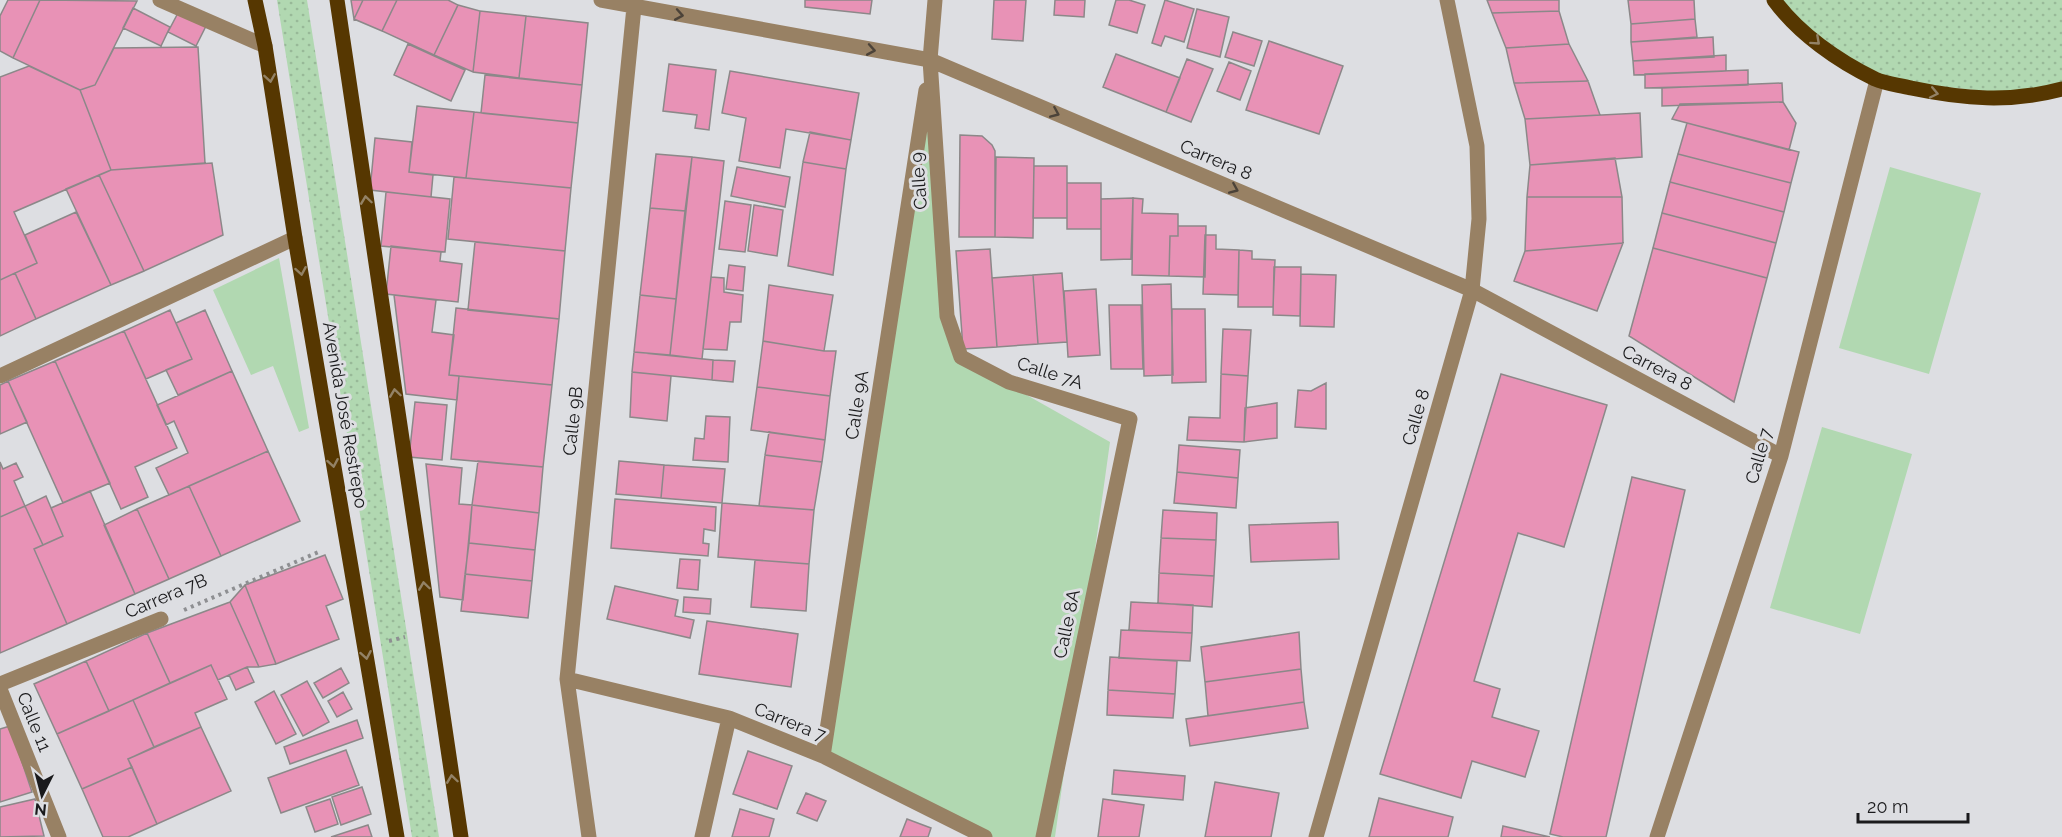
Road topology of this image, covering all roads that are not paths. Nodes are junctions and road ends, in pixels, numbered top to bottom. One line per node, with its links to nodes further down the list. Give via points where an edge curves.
1 (160, 0): 9 (street)
2 (255, 0): 9 (main road, Avenida José Restrepo)
3 (337, 0): 27 (main road, one-way to 3)
4 (601, 0): 8 (street, Carrera 8)
5 (935, 0): 10 (street, Calle 9)
6 (1447, 0): 14 (street, Calle 8, via 1477,146 1479,219)
7 (1774, 0): 11 (main road, one-way to 11, via 1823,48)
8 (634, 7): 10 (street, Carrera 8, one-way to 10); 20 (street, Calle 9B)
9 (265, 46): 13 (main road, Avenida José Restrepo, one-way to 13)
10 (930, 60): 14 (street, Carrera 8, one-way to 14); 15 (street, Calle 9, via 947,316); 24 (street, Calle 9A)
11 (1877, 80): 12 (main road, one-way to 12, via 1946,96 1994,99); 18 (street, Calle 7)
12 (2062, 89)
13 (295, 238): 16 (street); 26 (main road, Avenida José Restrepo, one-way to 26)
14 (1472, 290): 18 (street, Carrera 8); 32 (street, Calle 8)
15 (961, 357): 17 (street, Calle 7A, via 1009,382)
16 (0, 376)
17 (1130, 418): 31 (street, Calle 8A)
18 (1780, 456): 33 (street, Calle 7)
19 (161, 620): 21 (street, Carrera 7B)
20 (567, 679): 23 (street, Carrera 7); 28 (street, Calle 9B)
21 (0, 684)
22 (0, 689): 25 (street, Calle 11)
23 (729, 718): 24 (street, Carrera 7); 29 (street)
24 (823, 756): 30 (street, Carrera 7)
25 (59, 837)
26 (397, 837)
27 (461, 837)
28 (589, 837)
29 (702, 837)
30 (985, 837)
31 (1043, 837)
32 (1317, 837)
33 (1657, 837)

